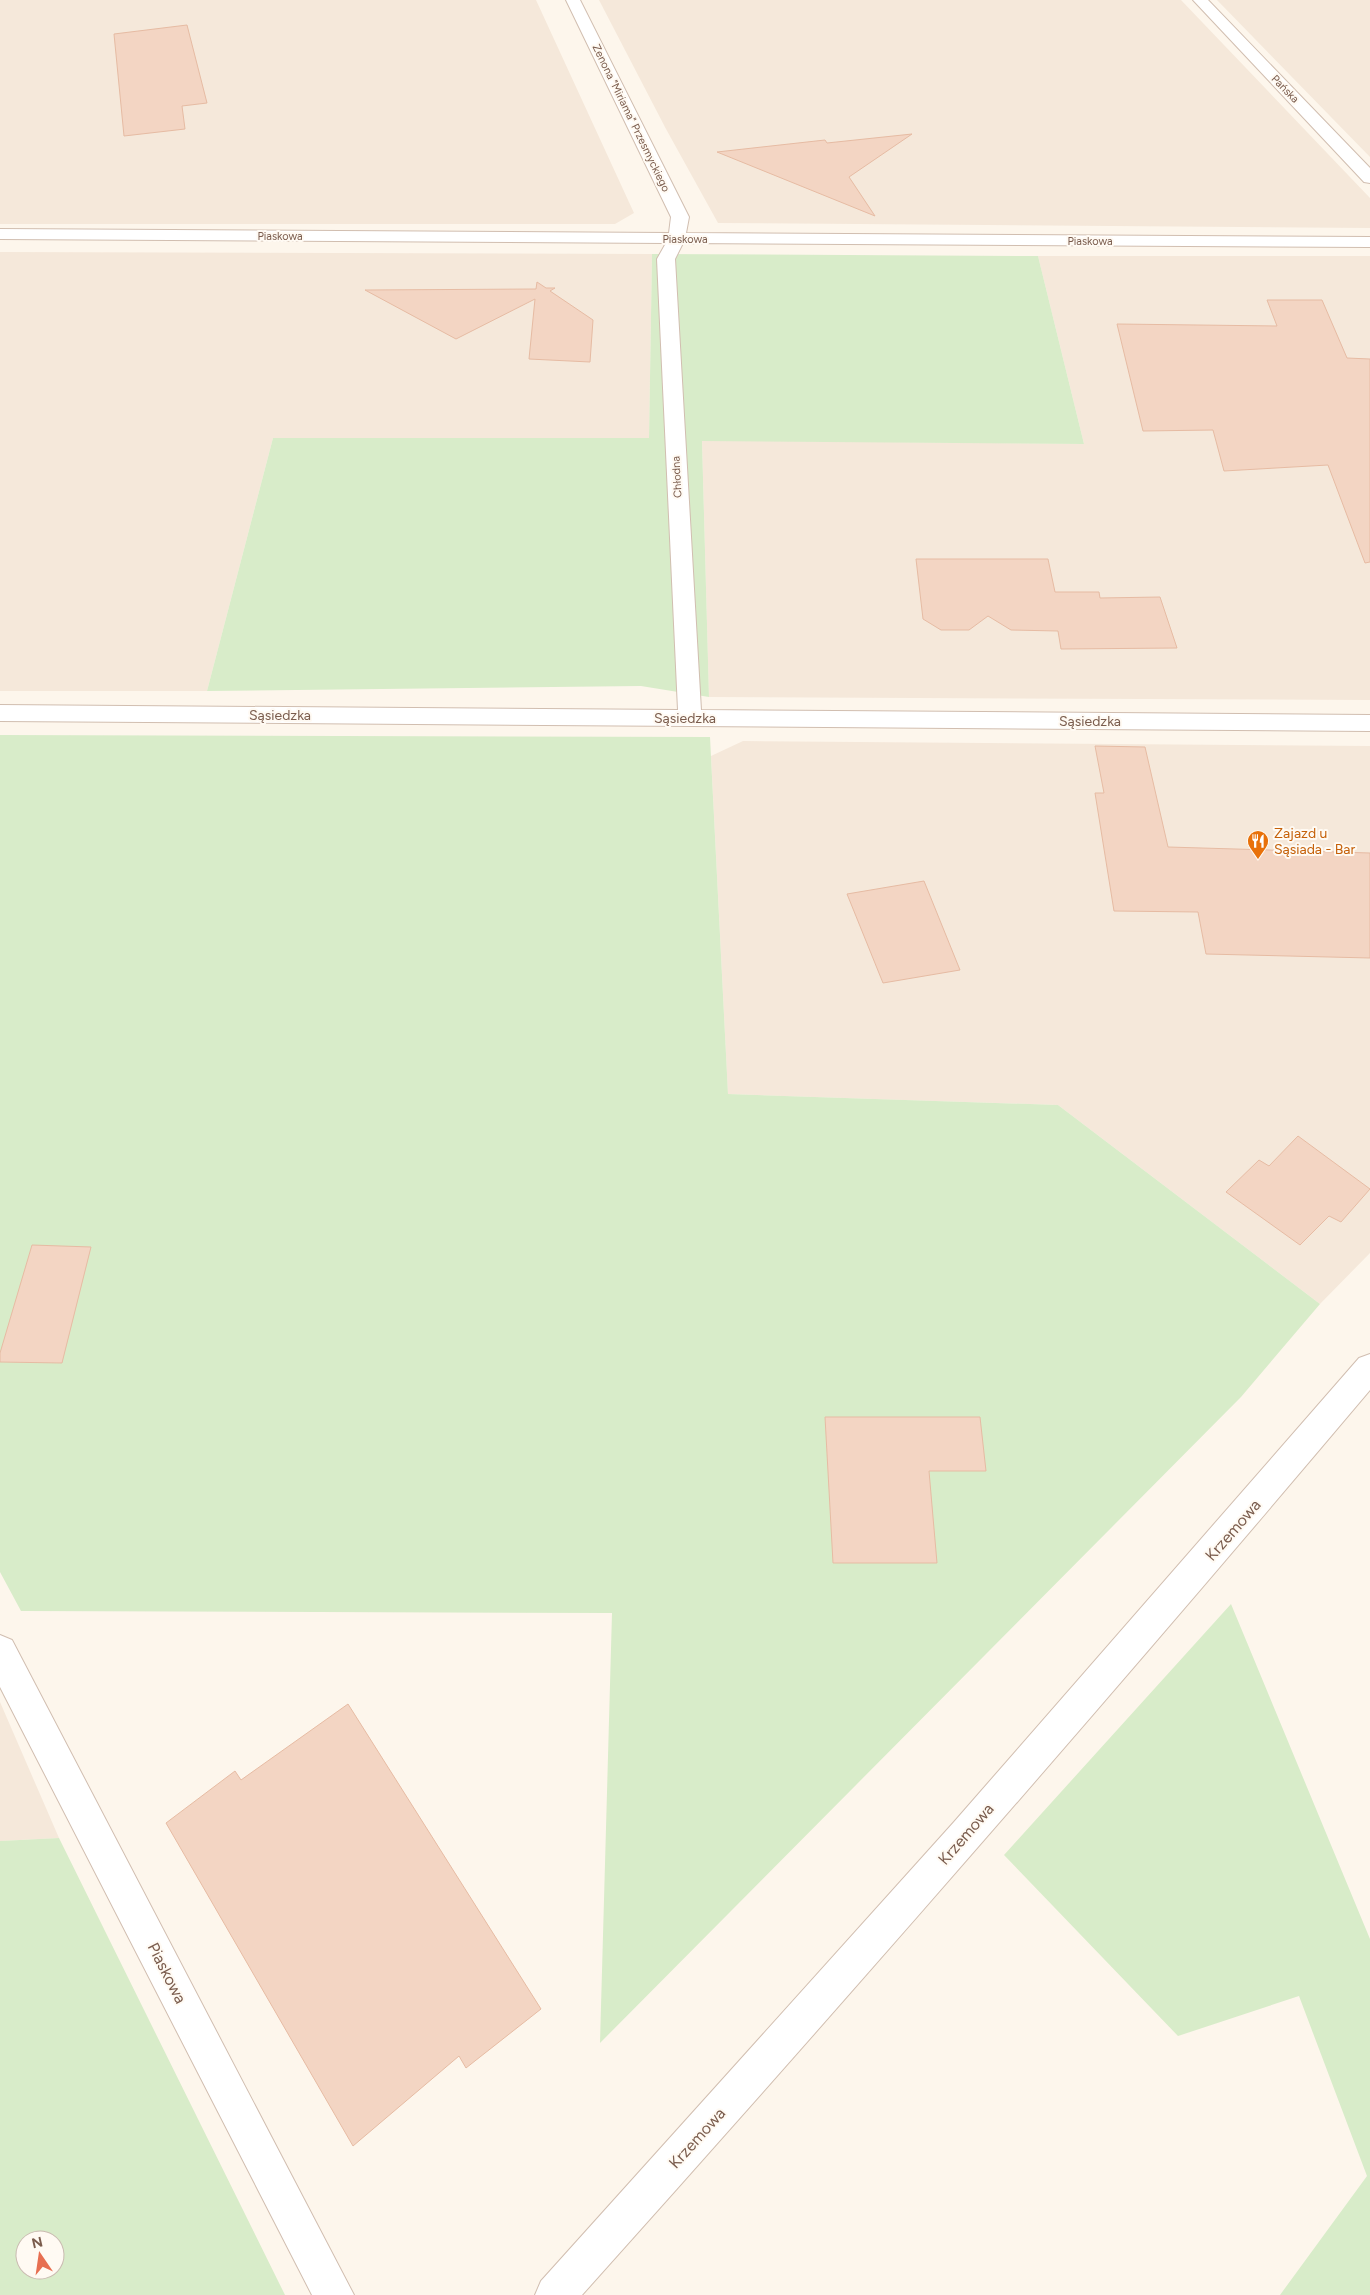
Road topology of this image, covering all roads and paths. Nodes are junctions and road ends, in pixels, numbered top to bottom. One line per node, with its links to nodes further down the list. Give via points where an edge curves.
1 (573, 0): 5 (street, Zenona "Miriama" Przesmyckiego, via 680,217)
2 (1200, 0): 3 (street, Pańska)
3 (1370, 178)
4 (0, 234): 5 (street, Piaskowa)
5 (677, 239): 6 (street, Piaskowa); 8 (street, Chłodna, via 666,259)
6 (1370, 242)
7 (0, 713): 8 (street, Sąsiedzka)
8 (690, 718): 9 (street, Sąsiedzka)
9 (1370, 723)
10 (1370, 1368): 13 (street, Krzemowa, via 805,2019)
11 (0, 1652): 12 (street, Piaskowa)
12 (334, 2295)
13 (555, 2295)

